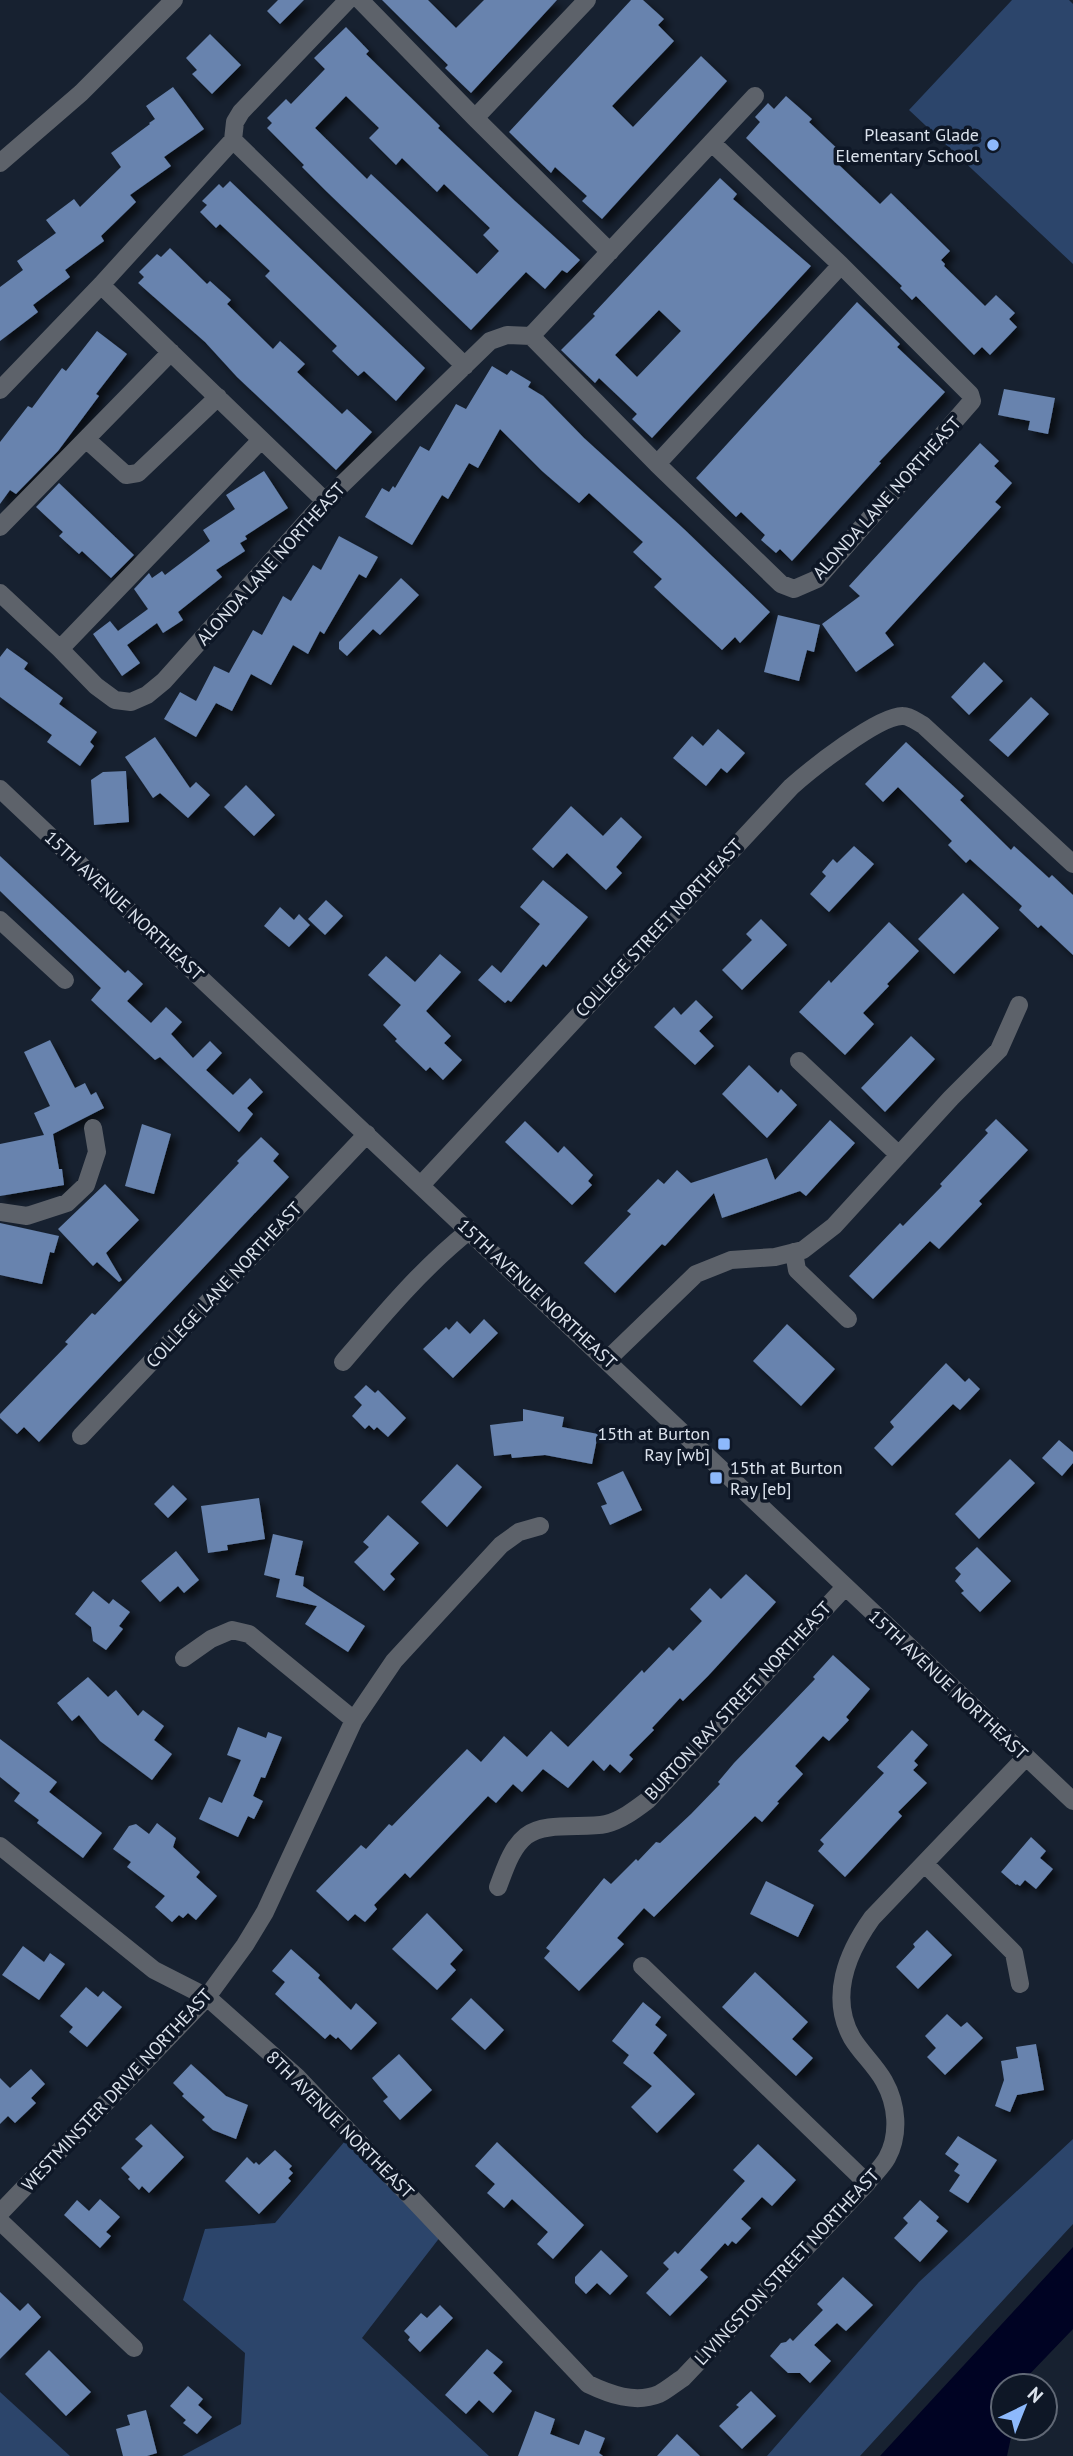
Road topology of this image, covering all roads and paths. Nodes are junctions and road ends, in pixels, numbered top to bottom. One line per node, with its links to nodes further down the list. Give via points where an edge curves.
1 (174, 0): 9 (street, via 81,93)
2 (348, 0): 7 (street, via 241,112)
3 (360, 0): 6 (street)
4 (587, 0): 6 (street)
5 (755, 96): 8 (street)
6 (475, 118): 10 (street)
7 (233, 140): 12 (street); 15 (street)
8 (712, 143): 10 (street); 11 (street, ALONDA LANE NORTHEAST)
9 (0, 163)
10 (610, 252): 13 (street)
11 (841, 265): 20 (street); 20 (street, ALONDA LANE NORTHEAST, via 972,401 817,579 794,589 781,584)
12 (102, 285): 14 (street); 16 (street)
13 (531, 336): 15 (street, ALONDA LANE NORTHEAST, via 507,335 490,341); 20 (street, ALONDA LANE NORTHEAST)
14 (171, 352): 17 (street); 18 (street)
15 (465, 366): 21 (street, ALONDA LANE NORTHEAST)
16 (0, 390)
17 (218, 397): 18 (street, via 138,474 126,475); 19 (street)
18 (86, 439): 22 (street)
19 (261, 440): 21 (street); 24 (street)
20 (657, 464)
21 (325, 501): 24 (street, ALONDA LANE NORTHEAST, via 147,695 131,702 115,700)
22 (0, 527)
23 (4, 605): 24 (street, ALONDA LANE NORTHEAST)
24 (60, 649)
25 (0, 789): 32 (street, 15TH AVENUE NORTHEAST)
26 (1073, 864): 34 (street, COLLEGE STREET NORTHEAST, via 923,725 905,715 887,719 791,787)
27 (0, 920): 28 (street)
28 (65, 980)
29 (1020, 1005): 33 (street, via 999,1050)
30 (799, 1061): 33 (street)
31 (93, 1128): 35 (street, via 97,1152 86,1185 67,1203 27,1216)
32 (367, 1134): 34 (street, 15TH AVENUE NORTHEAST); 41 (street, COLLEGE LANE NORTHEAST)
33 (900, 1155): 37 (street, via 834,1226)
34 (421, 1185): 36 (street, 15TH AVENUE NORTHEAST)
35 (0, 1212)
36 (470, 1230): 39 (street, 15TH AVENUE NORTHEAST); 40 (street, via 386,1311)
37 (794, 1252): 38 (street, via 797,1270); 39 (street, via 731,1260 696,1274)
38 (848, 1319)
39 (607, 1360): 43 (street, 15TH AVENUE NORTHEAST)
40 (343, 1362)
41 (81, 1436)
42 (540, 1526): 45 (street, WESTMINSTER DRIVE NORTHEAST, via 519,1532 501,1545 394,1661)
43 (845, 1587): 46 (street, 15TH AVENUE NORTHEAST); 50 (street, BURTON RAY STREET NORTHEAST, via 648,1800 607,1824 528,1834 514,1849)
44 (184, 1658): 45 (street, via 232,1630 249,1634)
45 (354, 1720): 53 (street, WESTMINSTER DRIVE NORTHEAST, via 265,1912)
46 (1026, 1757): 47 (street, 15TH AVENUE NORTHEAST); 49 (street, LIVINGSTON STREET NORTHEAST)
47 (1073, 1801)
48 (0, 1846): 53 (street, 8TH AVENUE NORTHEAST, via 154,1970)
49 (925, 1864): 52 (street, via 1014,1953); 54 (street, LIVINGSTON STREET NORTHEAST, via 872,1918 855,1942 845,1971 842,2002 851,2036 884,2081 896,2112 887,2158)
50 (498, 1887)
51 (642, 1966): 54 (street)
52 (1020, 1984)
53 (207, 1997): 55 (street, WESTMINSTER DRIVE NORTHEAST); 58 (street, 8TH AVENUE NORTHEAST, via 297,2077)
54 (867, 2183): 58 (street, LIVINGSTON STREET NORTHEAST, via 683,2378 658,2394 640,2398 614,2396)
55 (0, 2213)
56 (0, 2221): 57 (street)
57 (134, 2348)
58 (588, 2384)

